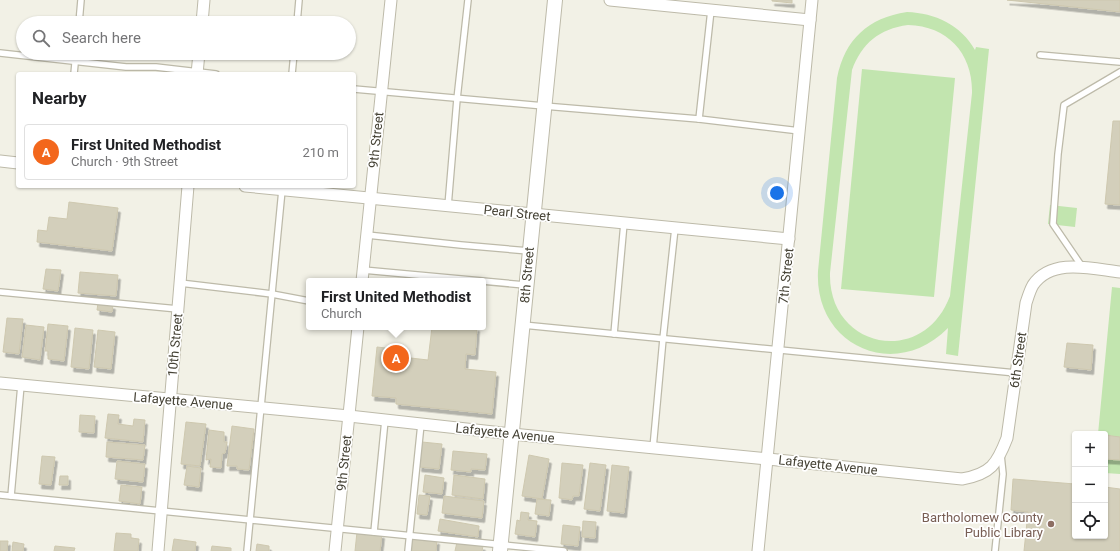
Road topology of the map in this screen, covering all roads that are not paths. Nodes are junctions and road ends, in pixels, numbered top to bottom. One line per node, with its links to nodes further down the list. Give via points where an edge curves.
1 (81, 0): 10 (lane)
2 (204, 0): 11 (street)
3 (299, 0): 12 (lane)
4 (391, 0): 28 (street, 9th Street)
5 (468, 0): 29 (lane)
6 (555, 0): 30 (street, 8th Street)
7 (610, 0): 9 (street)
8 (812, 0): 13 (street, 7th Street)
9 (711, 10): 13 (street); 31 (lane)
10 (79, 16)
11 (203, 16)
12 (298, 16)
13 (810, 20): 32 (street, 7th Street)
14 (0, 53): 16 (lane)
15 (1040, 54): 21 (lane)
16 (16, 55)
17 (66, 60): 20 (lane)
18 (198, 60): 24 (street)
19 (293, 60): 25 (lane)
20 (75, 61): 22 (lane); 23 (lane, via 126,68 156,67)
21 (1120, 62)
22 (74, 72)
23 (190, 72)
24 (197, 72)
25 (292, 72)
26 (1120, 72): 45 (lane, via 1064,105 1053,224)
27 (356, 89): 28 (lane)
28 (382, 92): 29 (lane); 37 (street, 9th Street)
29 (457, 99): 30 (lane); 38 (lane)
30 (544, 106): 31 (lane); 39 (street, 8th Street)
31 (699, 118): 32 (lane)
32 (800, 131): 43 (street, 7th Street)
33 (0, 161): 34 (street)
34 (16, 163)
35 (188, 188): 49 (street, 10th Street)
36 (278, 188): 37 (street, Pearl Street); 53 (lane)
37 (370, 198): 38 (street, Pearl Street); 42 (street, 9th Street)
38 (448, 206): 39 (street, Pearl Street)
39 (532, 214): 40 (street, Pearl Street); 44 (street, 8th Street)
40 (624, 223): 41 (street, Pearl Street); 58 (lane)
41 (675, 228): 43 (street, Pearl Street); 59 (lane)
42 (367, 235): 44 (lane); 47 (street, 9th Street)
43 (789, 239): 60 (street, 7th Street)
44 (529, 251): 51 (street, 8th Street)
45 (1083, 268): 46 (street); 61 (street, 6th Street, via 1066,267 1047,272 1034,285 1026,302)
46 (1120, 272)
47 (363, 275): 48 (lane)
48 (412, 278)
49 (180, 283): 53 (lane); 55 (street, 10th Street)
50 (486, 283): 51 (lane)
51 (526, 285): 56 (street, 8th Street)
52 (0, 292): 55 (lane)
53 (272, 294): 54 (lane); 65 (lane)
54 (306, 300)
55 (178, 309): 64 (street, 10th Street)
56 (522, 325): 58 (lane); 69 (street, 8th Street)
57 (358, 330): 66 (street, 9th Street)
58 (614, 334): 59 (lane)
59 (663, 339): 60 (lane); 70 (lane)
60 (778, 350): 61 (lane); 72 (street, 7th Street)
61 (1016, 373): 71 (street, 6th Street, via 1007,438)
62 (0, 383): 63 (street, Lafayette Avenue)
63 (21, 385): 64 (street, Lafayette Avenue); 74 (lane)
64 (170, 400): 65 (street, Lafayette Avenue); 75 (street, 10th Street)
65 (261, 408): 66 (street, Lafayette Avenue); 76 (lane)
66 (349, 416): 67 (street, Lafayette Avenue); 77 (street, 9th Street)
67 (385, 420): 68 (street, Lafayette Avenue); 78 (lane)
68 (421, 424): 69 (street, Lafayette Avenue); 79 (lane)
69 (512, 434): 70 (street, Lafayette Avenue); 80 (street, 8th Street)
70 (653, 448): 72 (street, Lafayette Avenue)
71 (1001, 454): 72 (street, Lafayette Avenue, via 990,469 976,477 962,479); 87 (lane, via 1003,474)
72 (768, 459): 86 (street, 7th Street)
73 (0, 495): 74 (lane)
74 (10, 496): 75 (lane)
75 (161, 511): 76 (lane); 81 (street, 10th Street)
76 (250, 519): 77 (lane); 82 (lane)
77 (337, 529): 78 (lane); 83 (street, 9th Street)
78 (374, 532): 79 (lane)
79 (410, 536): 80 (lane); 84 (lane)
80 (500, 548): 85 (lane)
81 (158, 551)
82 (247, 551)
83 (335, 551)
84 (408, 551)
85 (564, 551)
86 (758, 551)
87 (995, 551)

